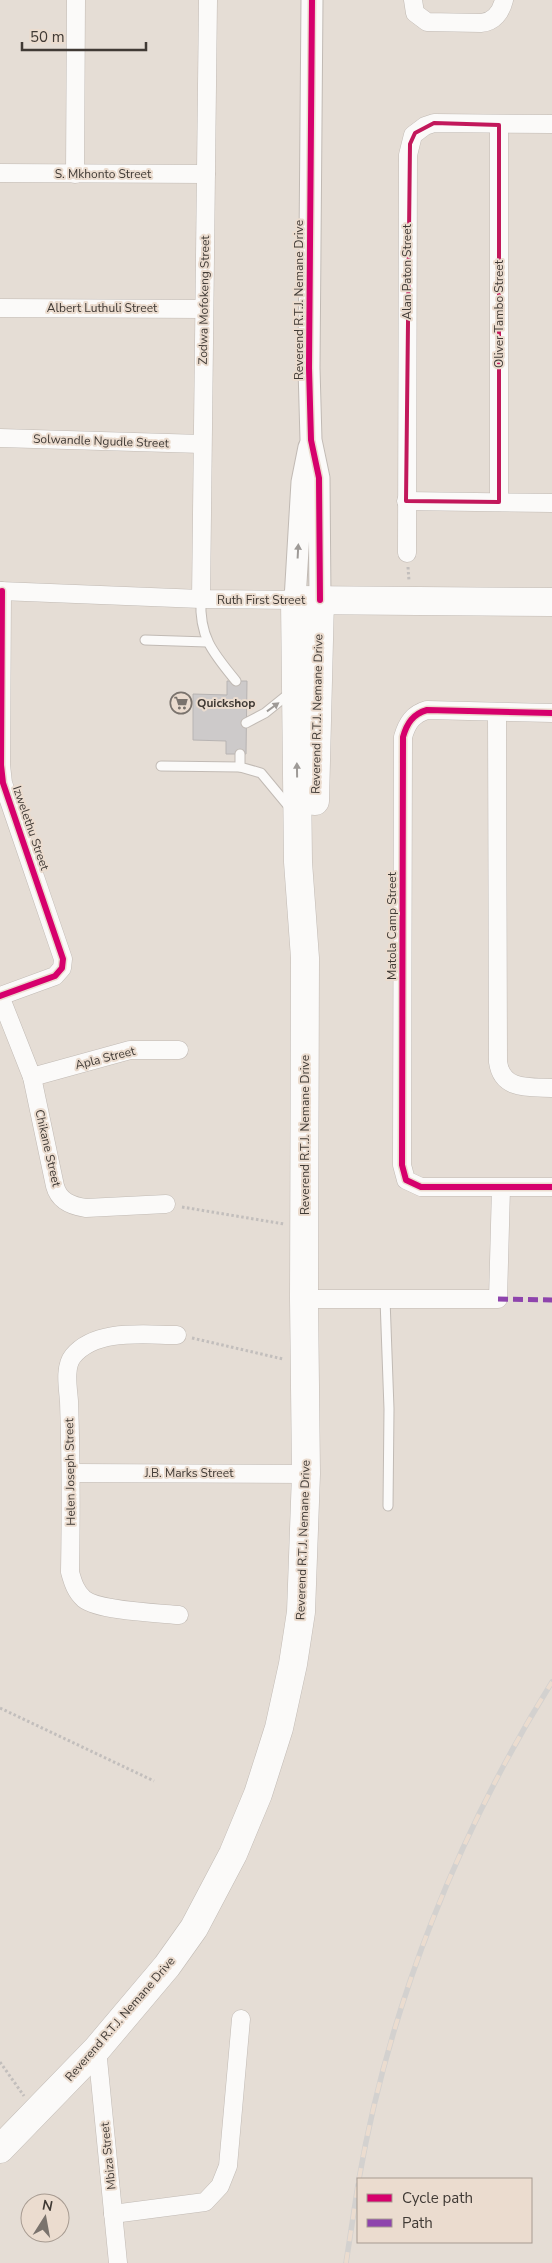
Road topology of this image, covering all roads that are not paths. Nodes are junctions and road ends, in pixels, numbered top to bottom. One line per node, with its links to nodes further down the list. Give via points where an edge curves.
1 (76, 0): 9 (street)
2 (208, 0): 10 (street, Zodwa Mofokeng Street)
3 (312, 0): 21 (street, Reverend R.T.J. Nemane Drive, via 311,440 319,478)
4 (413, 0): 5 (street, via 415,13 427,22 481,23 497,16)
5 (504, 0)
6 (552, 124): 7 (street, Alan Paton Street)
7 (499, 125): 15 (street, Alan Paton Street, via 434,123 415,133 410,144); 16 (street, Oliver Tambo Street)
8 (0, 174): 9 (street, S. Mkhonto Street)
9 (75, 174): 10 (street, S. Mkhonto Street)
10 (206, 174): 12 (street, Zodwa Mofokeng Street)
11 (0, 308): 12 (street, Albert Luthuli Street)
12 (204, 309): 14 (street, Zodwa Mofokeng Street)
13 (0, 438): 14 (street, Solwandle Ngudle Street)
14 (202, 444): 20 (street, Zodwa Mofokeng Street)
15 (406, 501): 16 (street); 18 (street, Alan Paton Street)
16 (499, 502): 17 (street)
17 (552, 503)
18 (407, 552)
19 (1, 591): 20 (street, Ruth First Street); 35 (street, Izwelethu Street, via 3,783 63,959 62,968 55,976)
20 (200, 599): 21 (street, Ruth First Street); 24 (lane, via 200,619)
21 (308, 600): 22 (main road, Ruth First Street); 26 (main road, Reverend R.T.J. Nemane Drive); 34 (main road, Reverend R.T.J. Nemane Drive, via 314,858)
22 (552, 602)
23 (145, 640): 24 (lane)
24 (207, 642): 25 (lane)
25 (236, 681)
26 (296, 687): 29 (lane, one-way to 26, via 278,704); 33 (main road, Reverend R.T.J. Nemane Drive, one-way to 26)
27 (497, 712): 28 (street, Matola Camp Street); 38 (street, via 498,1062 501,1076 512,1084); 40 (street, Matola Camp Street, via 427,710 411,719 403,737 402,1165 405,1177 416,1186)
28 (552, 713)
29 (246, 723)
30 (240, 754): 32 (lane)
31 (161, 766): 32 (lane)
32 (240, 766): 33 (lane, via 267,778)
33 (298, 818): 34 (main road, Reverend R.T.J. Nemane Drive)
34 (305, 958): 42 (main road, Reverend R.T.J. Nemane Drive)
35 (0, 996): 37 (street, Chikane Street)
36 (179, 1050): 37 (street, Apla Street, via 130,1050)
37 (32, 1077): 41 (street, Chikane Street, via 54,1186 64,1201 86,1208)
38 (552, 1088)
39 (552, 1187): 40 (street, Matola Camp Street)
40 (501, 1188): 43 (street, via 498,1299)
41 (166, 1204)
42 (304, 1299): 43 (street); 46 (main road, Reverend R.T.J. Nemane Drive)
43 (384, 1299): 47 (lane, via 389,1409)
44 (177, 1334): 45 (street, Helen Joseph Street, via 110,1336 87,1344 71,1357 68,1376)
45 (71, 1473): 46 (street, J.B. Marks Street); 48 (street, Helen Joseph Street, via 70,1572 79,1594 90,1603 103,1607)
46 (306, 1474): 50 (main road, Reverend R.T.J. Nemane Drive, via 304,1568 298,1637 283,1711 258,1794 233,1854 194,1928 167,1966)
47 (388, 1506)
48 (179, 1615)
49 (241, 2019): 52 (street, via 228,2166 220,2186 205,2202)
50 (97, 2049): 51 (main road, Reverend R.T.J. Nemane Drive); 52 (street, Mbiza Street)
51 (0, 2149)
52 (113, 2214): 53 (street, Mbiza Street)
53 (118, 2263)

